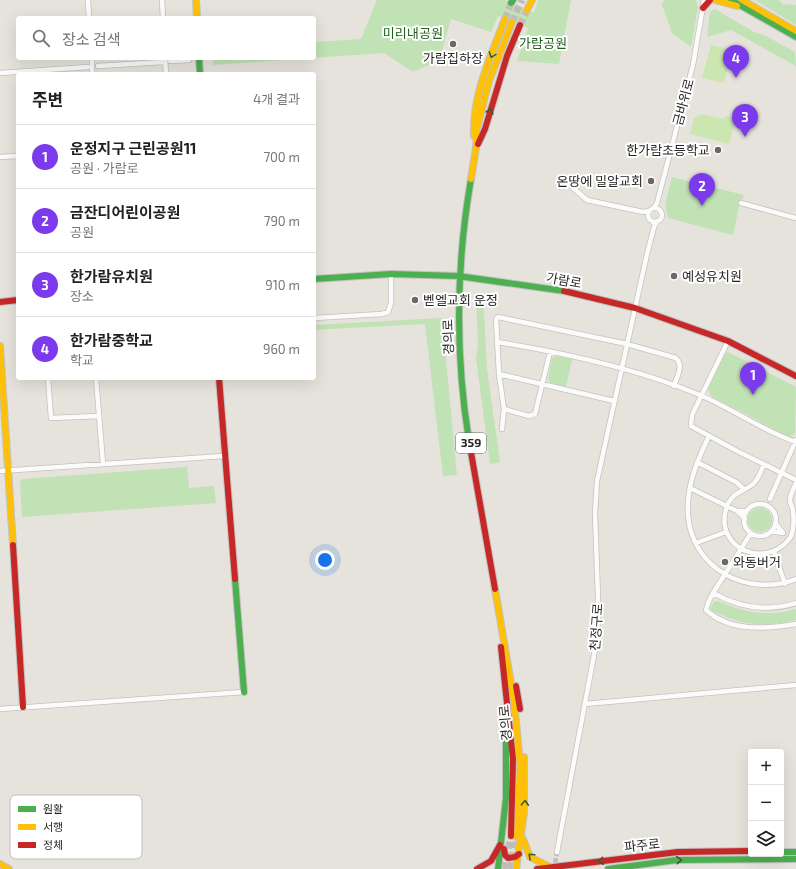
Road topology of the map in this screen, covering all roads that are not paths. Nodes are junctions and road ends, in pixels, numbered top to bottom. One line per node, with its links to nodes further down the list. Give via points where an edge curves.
1 (88, 0): 13 (street)
2 (162, 0): 14 (street)
3 (196, 0): 15 (main road)
4 (532, 0): 12 (main road)
5 (704, 0): 10 (street, 금바위로)
6 (710, 0): 10 (main road)
7 (715, 0): 11 (main road)
8 (731, 0): 11 (main road)
9 (742, 0): 19 (main road)
10 (703, 8): 35 (street, 금바위로, via 693,65)
11 (744, 8): 20 (main road)
12 (527, 10)
13 (89, 16)
14 (163, 16)
15 (197, 16)
16 (505, 19): 31 (main road, one-way to 31, via 484,76 472,125)
17 (512, 22): 31 (main road, 경의로 / 359, via 480,111)
18 (520, 25): 31 (main road, one-way to 18, via 485,129 507,56)
19 (796, 31)
20 (796, 37)
21 (92, 60): 28 (street)
22 (166, 60): 23 (street); 25 (street); 29 (street)
23 (189, 60)
24 (199, 60): 30 (main road)
25 (98, 66)
26 (88, 67): 27 (street)
27 (0, 72)
28 (92, 72)
29 (166, 72)
30 (200, 72)
31 (476, 148): 45 (main road, 경의로 / 359)
32 (16, 156): 33 (street)
33 (0, 157)
34 (572, 187): 39 (street, via 587,200)
35 (657, 203): 37 (street); 38 (street)
36 (741, 203): 40 (street)
37 (654, 208): 38 (street); 39 (street)
38 (659, 209): 42 (street, via 662,216)
39 (648, 213): 41 (street)
40 (796, 218)
41 (652, 221): 42 (street); 43 (street)
42 (657, 222): 43 (street)
43 (654, 227): 49 (street)
44 (391, 274): 45 (main road, 가람로); 46 (main road, 가람로); 50 (street, via 391,304 388,312)
45 (458, 276): 49 (main road, 가람로, via 577,293); 103 (main road, 경의로 / 359, via 464,409)
46 (316, 279)
47 (16, 300): 48 (main road)
48 (0, 302)
49 (635, 308): 51 (main road, 가람로); 53 (street, 천정구로)
50 (316, 318)
51 (728, 341): 58 (main road, 가람로); 64 (street)
52 (497, 342): 53 (street, via 496,319 500,316); 55 (street); 57 (street)
53 (627, 344): 56 (street, 천정구로); 63 (street, via 678,360 680,368)
54 (0, 346): 75 (main road)
55 (550, 352): 56 (street); 62 (street)
56 (621, 368): 63 (street); 65 (street, 천정구로)
57 (499, 374): 62 (street); 66 (street)
58 (796, 376)
59 (48, 380): 67 (street, via 51,418)
60 (96, 380): 67 (street)
61 (219, 380): 71 (main road)
62 (543, 384): 65 (street); 66 (street, via 533,416)
63 (674, 386): 64 (street)
64 (701, 396): 69 (street, via 692,415 691,426); 70 (street)
65 (614, 401): 106 (street, 천정구로, via 597,481 597,632)
66 (504, 409): 68 (street)
67 (98, 416): 73 (street)
68 (502, 429)
69 (709, 436): 72 (street); 74 (street)
70 (796, 441): 76 (street)
71 (224, 456): 73 (street); 105 (main road)
72 (697, 462): 78 (street); 79 (street, via 736,482)
73 (103, 464): 75 (street)
74 (764, 464): 76 (street); 79 (street, via 757,480)
75 (3, 471): 107 (main road)
76 (781, 472): 77 (street); 80 (street)
77 (796, 481): 85 (street, via 790,499)
78 (690, 488): 82 (street); 94 (street, via 688,515 690,530)
79 (744, 489): 82 (street, via 732,498)
80 (770, 499): 81 (street); 83 (street)
81 (761, 504): 83 (street); 86 (street)
82 (727, 506): 84 (street); 90 (street)
83 (771, 508): 88 (street, via 775,514)
84 (737, 510): 86 (street); 87 (street)
85 (794, 510): 93 (street)
86 (747, 511): 87 (street)
87 (745, 519): 91 (street, via 746,528)
88 (775, 523): 89 (street); 92 (street)
89 (771, 531): 91 (street, via 759,535); 92 (street)
90 (726, 532): 94 (street); 95 (street)
91 (751, 533): 95 (street)
92 (783, 533): 93 (street)
93 (794, 536): 96 (street)
94 (696, 543): 97 (street, via 704,556)
95 (740, 549): 96 (street, via 751,553); 97 (street)
96 (774, 552): 99 (street)
97 (724, 574): 99 (street, via 752,585 767,587); 100 (street)
98 (796, 579): 99 (street)
99 (785, 584)
100 (713, 593): 101 (street, via 753,608 772,608); 102 (street, via 706,610 734,624 760,628)
101 (796, 603)
102 (796, 624)
103 (504, 652): 109 (main road, 경의로 / 359); 109 (main road, one-way to 103, via 525,770 519,696); 110 (main road, via 508,760)
104 (796, 685): 106 (street)
105 (244, 692): 107 (street)
106 (585, 704): 112 (street, 천정구로)
107 (23, 707): 108 (street)
108 (0, 709)
109 (517, 837): 115 (main road); 118 (main road, one-way to 109, via 530,857)
110 (502, 841): 115 (main road, via 506,856 511,858); 120 (main road, via 491,861); 121 (main road, via 502,857)
111 (748, 851): 118 (main road, 파주로, one-way to 118, via 678,852)
112 (557, 852)
113 (784, 852): 114 (main road)
114 (796, 852)
115 (519, 854): 122 (main road)
116 (796, 859): 124 (main road, 파주로, one-way to 116, via 677,860)
117 (0, 864): 119 (main road)
118 (550, 867): 123 (main road, 파주로)
119 (9, 869)
120 (477, 869)
121 (498, 869)
122 (516, 869)
123 (537, 869)
124 (608, 869)

